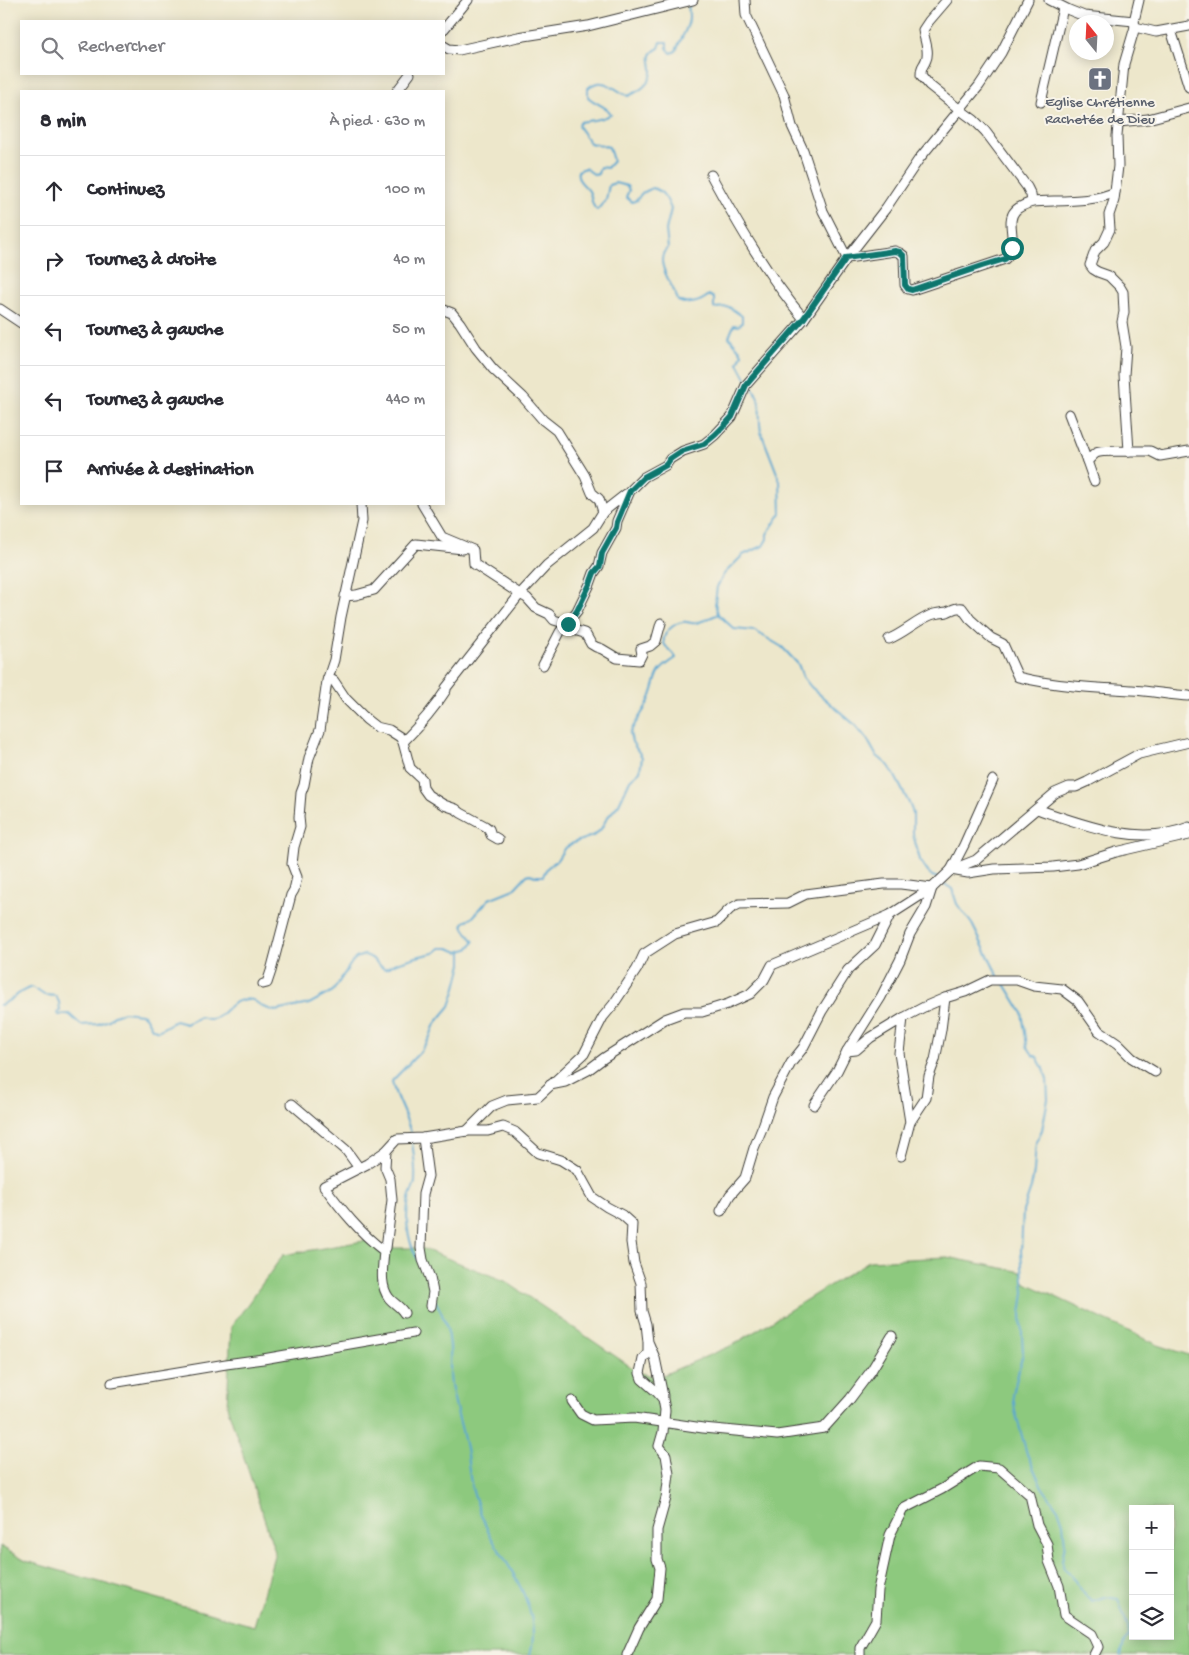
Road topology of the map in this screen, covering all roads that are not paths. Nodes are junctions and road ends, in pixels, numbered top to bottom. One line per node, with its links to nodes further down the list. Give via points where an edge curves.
1 (468, 0): 11 (street)
2 (693, 0): 13 (street, via 588,26 459,50)
3 (745, 0): 24 (street, via 746,15 784,96 823,211)
4 (947, 0): 19 (street, via 923,30 928,52 921,67 921,76)
5 (1028, 0): 19 (street, via 1001,53)
6 (1050, 0): 8 (street)
7 (1139, 0): 9 (street)
8 (1063, 8): 9 (street, via 1084,16); 17 (street)
9 (1134, 24): 12 (street, via 1156,32); 20 (street, via 1124,64)
10 (1189, 26): 12 (street)
11 (445, 28)
12 (1171, 30): 15 (street)
13 (445, 47)
14 (409, 75): 16 (street)
15 (1189, 87)
16 (398, 90)
17 (1041, 102)
18 (1189, 108): 20 (street, via 1148,119)
19 (959, 110): 23 (street, via 985,130 1028,187); 24 (street)
20 (1119, 122): 22 (street)
21 (712, 175): 27 (street, via 783,294)
22 (1115, 192): 23 (street, via 1073,200); 30 (street, via 1109,215 1110,228 1090,265 1109,276 1123,292 1124,375)
23 (1032, 202): 24 (street, via 1014,212 1012,248 1005,259 912,290 905,285 904,256 900,252)
24 (846, 258): 27 (street)
25 (0, 309): 28 (street)
26 (445, 310): 37 (street, via 452,313 493,369 557,431 592,493 599,499)
27 (804, 318): 34 (street, via 746,385 732,417 715,435 704,444 682,451 666,465 644,477)
28 (20, 322)
29 (1069, 414): 32 (street)
30 (1130, 451): 31 (street, via 1150,451 1160,456); 32 (street, via 1100,452)
31 (1189, 451)
32 (1087, 461): 33 (street)
33 (1094, 481)
34 (630, 491): 37 (street); 42 (street, via 602,553 600,566)
35 (361, 505): 40 (street, via 362,521)
36 (423, 505): 38 (street, via 442,537)
37 (603, 512): 39 (street, via 593,528 547,565)
38 (473, 550): 39 (street, via 474,564); 40 (street, via 416,544 374,590)
39 (520, 594): 42 (street, via 554,620); 47 (street, via 430,713)
40 (345, 596): 45 (street)
41 (661, 623): 42 (street, via 656,641 641,649 639,660 617,658 591,644 586,635)
42 (568, 624): 44 (street)
43 (890, 639): 46 (street, via 932,614 959,607 995,641 1003,644 1018,677 1109,690)
44 (542, 665)
45 (328, 678): 47 (street, via 367,720 389,730); 57 (street, via 320,730 302,793 300,827 292,864 296,884 271,971 267,983)
46 (1189, 696)
47 (403, 742): 53 (street, via 408,765 422,779 426,793 490,829 491,835)
48 (1189, 742): 50 (street, via 1139,754 1087,782 1055,793)
49 (993, 780): 54 (street)
50 (1037, 809): 51 (street, via 1099,830 1129,834 1174,833); 54 (street, via 976,860)
51 (1189, 827)
52 (1189, 835): 54 (street, via 1078,864 968,873)
53 (498, 839)
54 (951, 870): 55 (street)
55 (932, 888): 56 (street); 60 (street, via 926,908 910,934 881,997); 62 (street, via 884,884 806,894 788,902 739,904 717,922 675,934 644,954 602,1017 584,1054)
56 (890, 914): 62 (street, via 772,965 764,980 750,994 702,1012 684,1012 664,1019 588,1070 565,1082); 71 (street, via 875,945 848,970 822,1011 804,1048 791,1063 773,1097 745,1178)
57 (263, 984)
58 (945, 998): 59 (street); 61 (street, via 990,980 1017,980 1034,986 1062,988 1078,1001 1098,1031); 65 (street, via 926,1098)
59 (903, 1018): 60 (street, via 856,1050); 65 (street, via 900,1054)
60 (846, 1051): 64 (street, via 838,1071)
61 (1155, 1072)
62 (550, 1085): 66 (street, via 538,1096 506,1100 492,1106)
63 (292, 1104): 70 (street, via 346,1150)
64 (814, 1105)
65 (910, 1122): 69 (street)
66 (467, 1131): 67 (street); 77 (street, via 502,1127 515,1132 538,1153 561,1160 577,1170 592,1197 632,1224 631,1242 641,1283)
67 (422, 1138): 68 (street, via 397,1139); 73 (street, via 428,1176 422,1194 421,1248 430,1278)
68 (386, 1151): 70 (street); 72 (street, via 385,1167 392,1200)
69 (901, 1156)
70 (359, 1168): 72 (street, via 324,1186 369,1240)
71 (720, 1211)
72 (384, 1251): 74 (street, via 382,1285 389,1298)
73 (431, 1306)
74 (404, 1313)
75 (413, 1333): 78 (street)
76 (892, 1336): 81 (street, via 850,1400 824,1428 777,1435)
77 (648, 1342): 79 (street, via 655,1358); 79 (street, via 648,1353 640,1373)
78 (112, 1383)
79 (663, 1399): 81 (street)
80 (572, 1401): 81 (street, via 581,1414 593,1420 634,1418)
81 (664, 1422): 82 (street, via 659,1446 666,1455 669,1474 657,1530 660,1568 657,1599)
82 (627, 1655)
83 (860, 1655): 84 (street, via 860,1648 876,1620 878,1590 890,1535 904,1509 979,1466 999,1468 1030,1495 1059,1586 1064,1615 1092,1634 1098,1647)
84 (1094, 1655)

